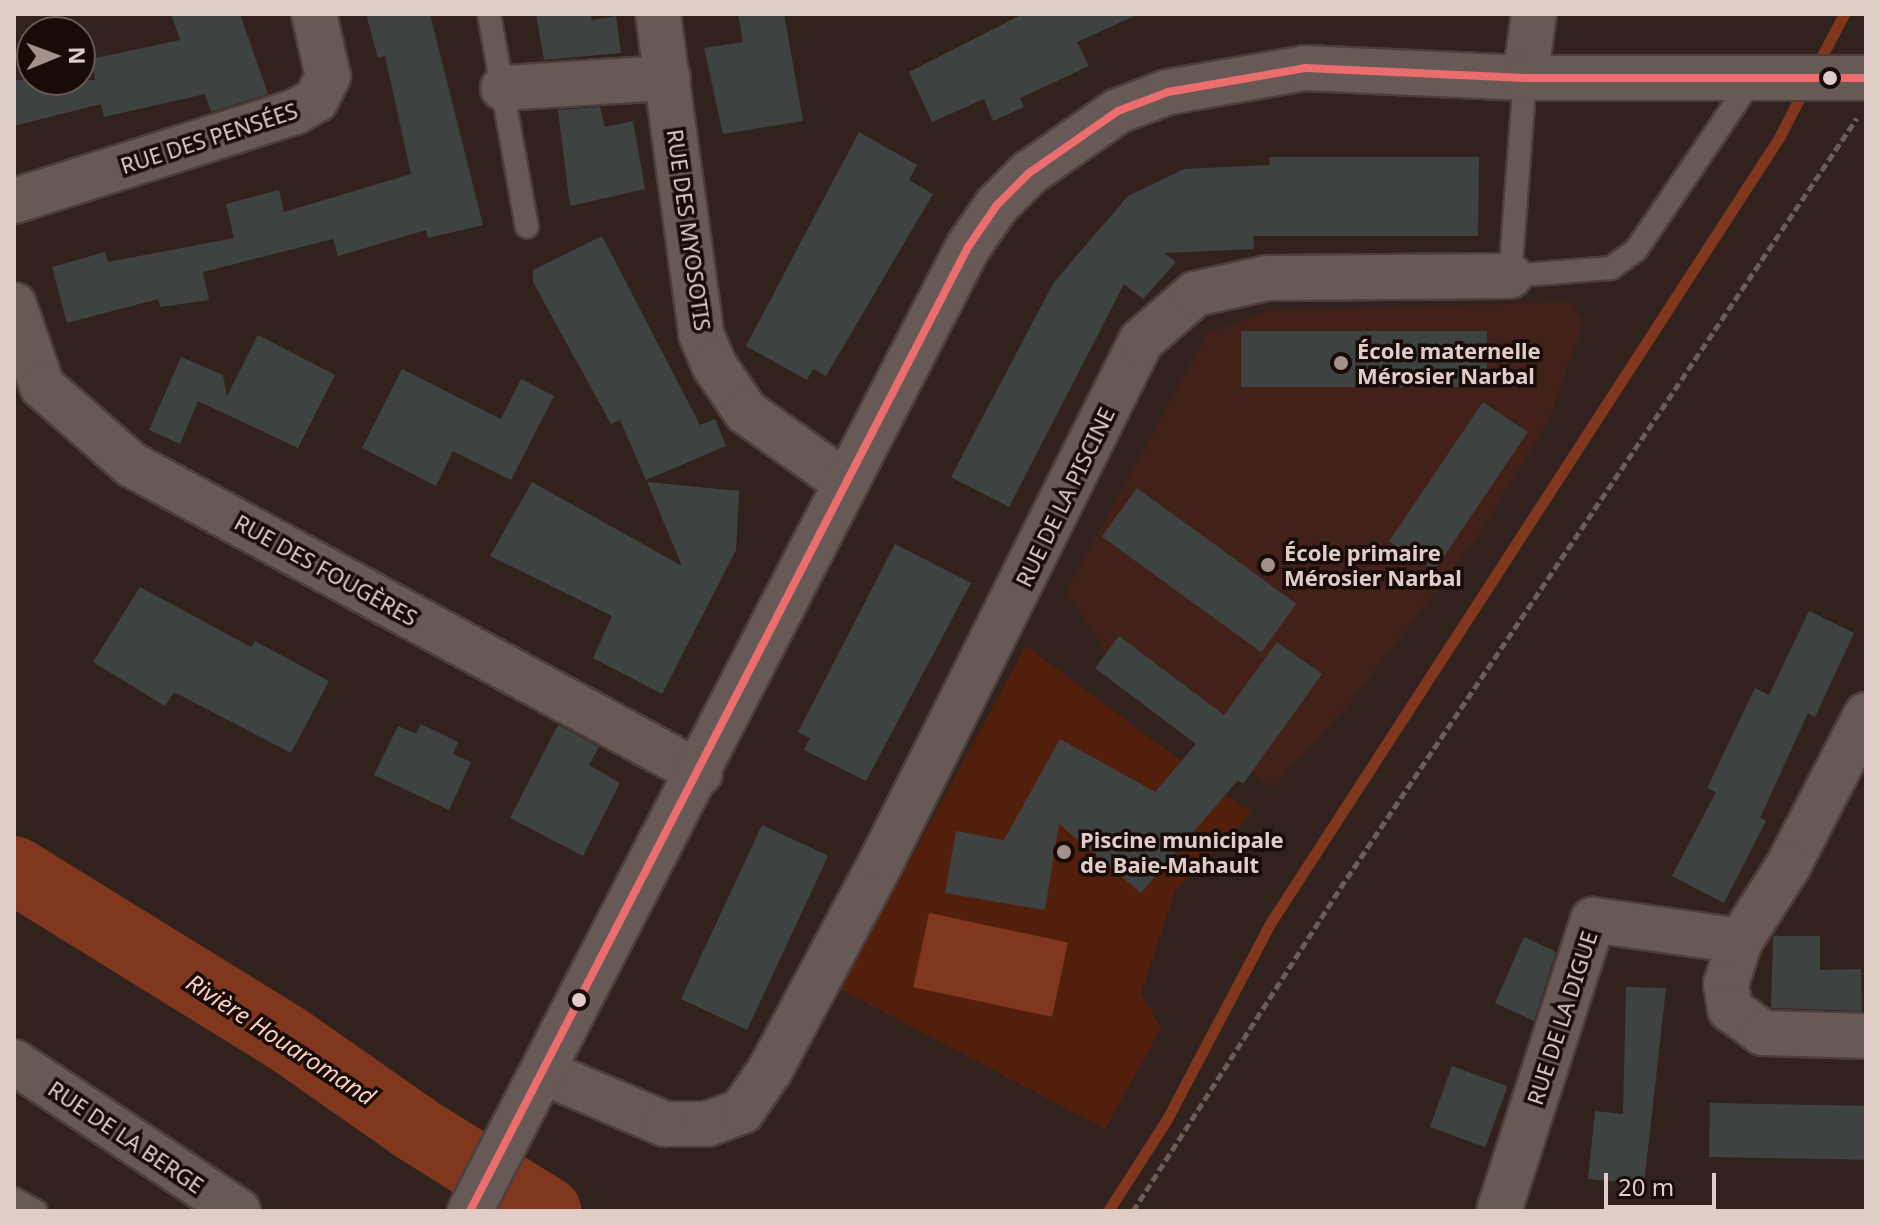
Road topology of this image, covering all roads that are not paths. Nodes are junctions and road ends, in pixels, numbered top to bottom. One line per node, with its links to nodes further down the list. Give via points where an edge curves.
1 (314, 14): 10 (street, RUE DES PENSÉES, via 328,76 316,100 295,112)
2 (489, 14): 9 (lane)
3 (658, 14): 6 (street, RUE DES MYOSOTIS)
4 (1534, 14): 7 (street)
5 (1762, 76): 7 (street); 8 (street); 12 (lane, RUE DE LA PISCINE, via 1636,250 1611,268)
6 (668, 78): 9 (street); 14 (street, RUE DES MYOSOTIS, via 701,334 714,365 746,412)
7 (1525, 78): 12 (lane); 14 (street, via 1305,68 1168,92 1118,111 1069,141 997,205 968,247)
8 (1866, 78)
9 (503, 88): 11 (lane)
10 (14, 201)
11 (527, 227)
12 (1510, 276): 20 (street, RUE DE LA PISCINE, via 1267,278 1195,294 1141,341 890,844 770,1070 742,1111 707,1124 665,1124)
13 (14, 305): 16 (street, RUE DES FOUGÈRES, via 42,386 132,465)
14 (843, 481): 16 (street)
15 (1866, 715): 17 (street, via 1787,868)
16 (700, 773): 20 (street)
17 (1740, 941): 18 (street, via 1726,984 1730,1009 1741,1021 1763,1033); 25 (street, RUE DE LA DIGUE, via 1593,920)
18 (1866, 1036)
19 (14, 1062): 23 (street, RUE DE LA BERGE)
20 (543, 1072): 24 (street)
21 (14, 1199): 22 (lane)
22 (36, 1211)
23 (238, 1211)
24 (470, 1211)
25 (1499, 1211)

